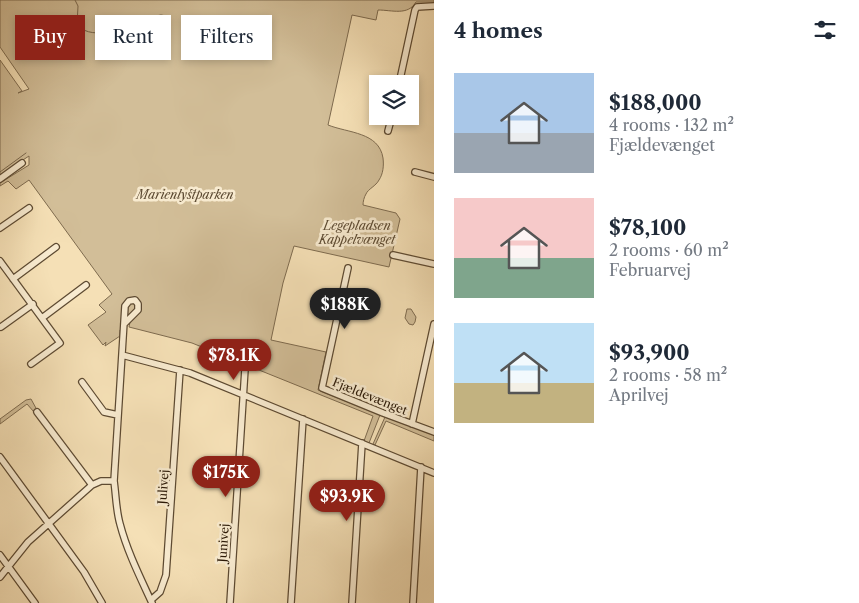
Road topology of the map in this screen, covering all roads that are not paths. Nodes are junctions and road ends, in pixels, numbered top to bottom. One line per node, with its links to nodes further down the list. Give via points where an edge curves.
1 (434, 6): 2 (street, via 420,6 415,10)
2 (401, 75)
3 (390, 125): 4 (street)
4 (388, 131)
5 (22, 163): 8 (street)
6 (414, 172): 7 (street)
7 (434, 177)
8 (0, 179)
9 (28, 208): 10 (street)
10 (0, 228)
11 (56, 247): 17 (street)
12 (393, 255): 14 (street)
13 (0, 261): 16 (street)
14 (434, 264)
15 (348, 268): 33 (street, Fjældevænget, via 322,388)
16 (2, 269): 17 (street)
17 (13, 279): 19 (street)
18 (86, 285): 20 (street)
19 (33, 304): 20 (street); 23 (street)
20 (42, 318): 25 (street, via 60,343)
21 (124, 324): 24 (street)
22 (434, 324): 33 (street, Fjældevænget)
23 (1, 327)
24 (122, 355): 27 (street); 31 (street)
25 (31, 364)
26 (245, 369): 29 (street, Junivej)
27 (180, 370): 29 (street); 45 (street, Julivej, via 166,575 160,592)
28 (82, 382): 31 (street, via 104,412)
29 (243, 395): 32 (street); 48 (street, Junivej)
30 (37, 412): 40 (street)
31 (118, 415): 39 (street)
32 (303, 419): 35 (street); 49 (street)
33 (412, 424): 34 (street, Fjældevænget)
34 (434, 432)
35 (362, 443): 37 (street); 50 (street)
36 (0, 457): 41 (street)
37 (421, 467): 38 (street); 51 (street)
38 (434, 472)
39 (114, 481): 40 (street, via 104,480); 45 (street, via 127,547)
40 (92, 485): 41 (street)
41 (49, 523): 43 (street); 47 (street)
42 (0, 556): 43 (street)
43 (8, 567): 44 (street); 46 (street)
44 (0, 577)
45 (151, 602)
46 (35, 603)
47 (102, 603)
48 (230, 603)
49 (291, 603)
50 (352, 603)
51 (413, 603)

